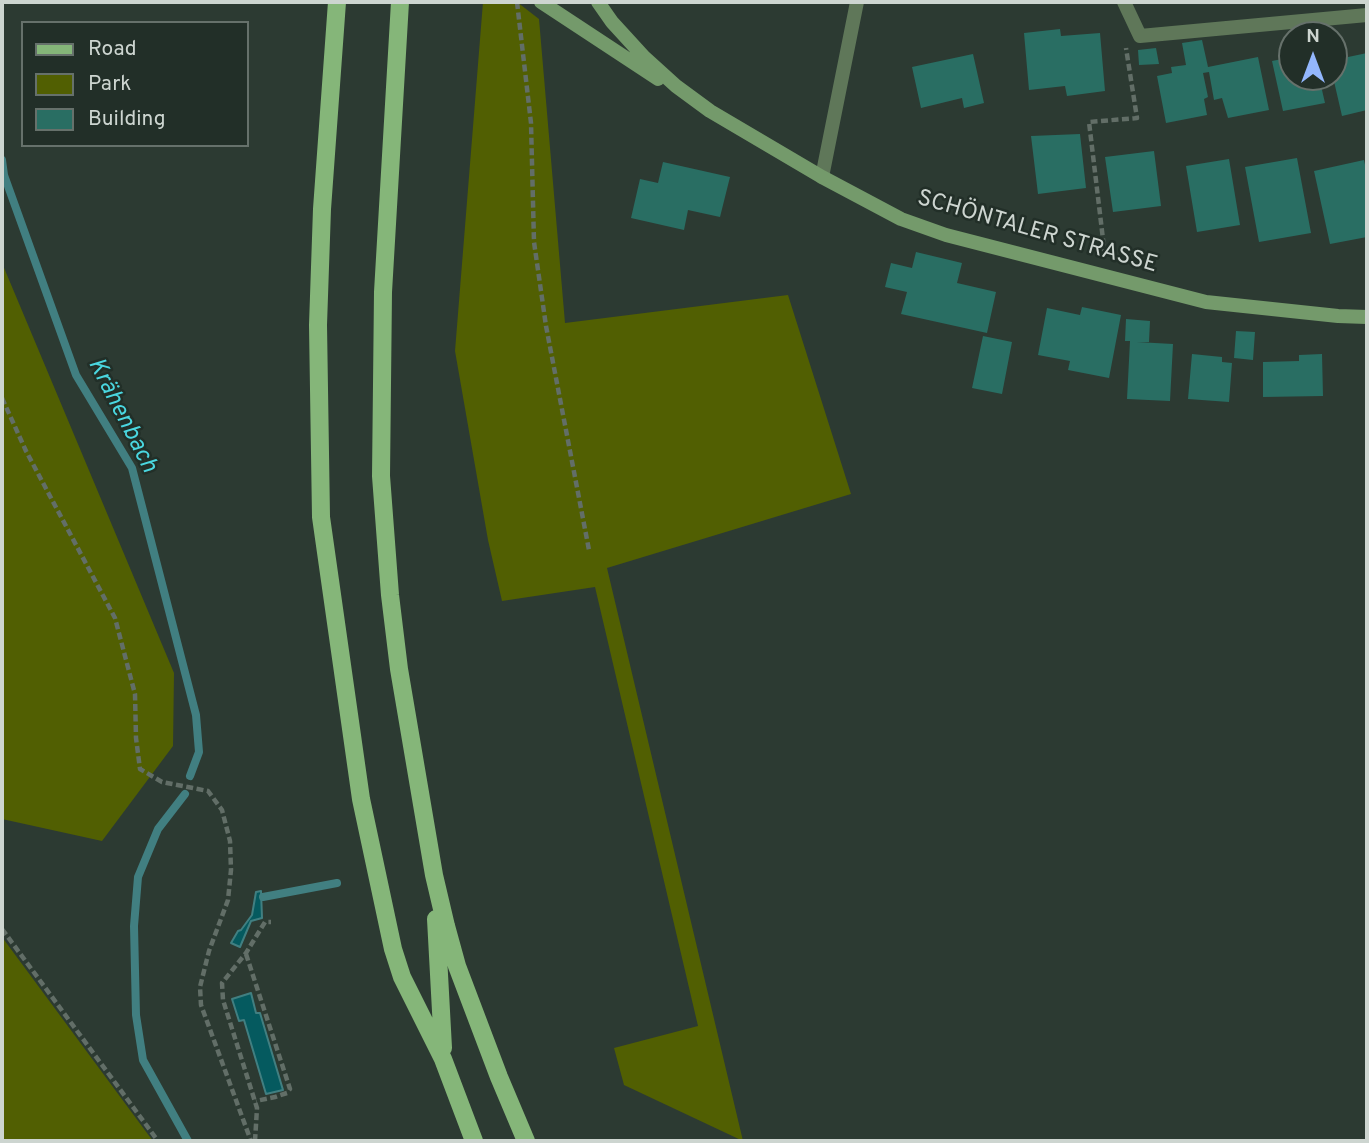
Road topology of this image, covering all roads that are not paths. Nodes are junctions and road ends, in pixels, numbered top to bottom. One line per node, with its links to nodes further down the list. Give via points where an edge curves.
1 (337, 2): 12 (main road, via 317,325 321,517 361,799 380,894 402,977)
2 (400, 2): 11 (main road, via 383,292 381,476 399,669)
3 (541, 2): 8 (street)
4 (598, 2): 8 (street, SCHÖNTALER STRASSE, via 644,57)
5 (857, 2): 9 (street)
6 (1124, 2): 7 (street, via 1140,36)
7 (1367, 15)
8 (709, 111): 9 (street, SCHÖNTALER STRASSE)
9 (822, 177): 10 (street, SCHÖNTALER STRASSE, via 925,228 1108,278 1206,302)
10 (1367, 317)
11 (434, 875): 12 (main road); 14 (main road, via 457,966)
12 (443, 1059): 13 (main road)
13 (474, 1141)
14 (526, 1141)

